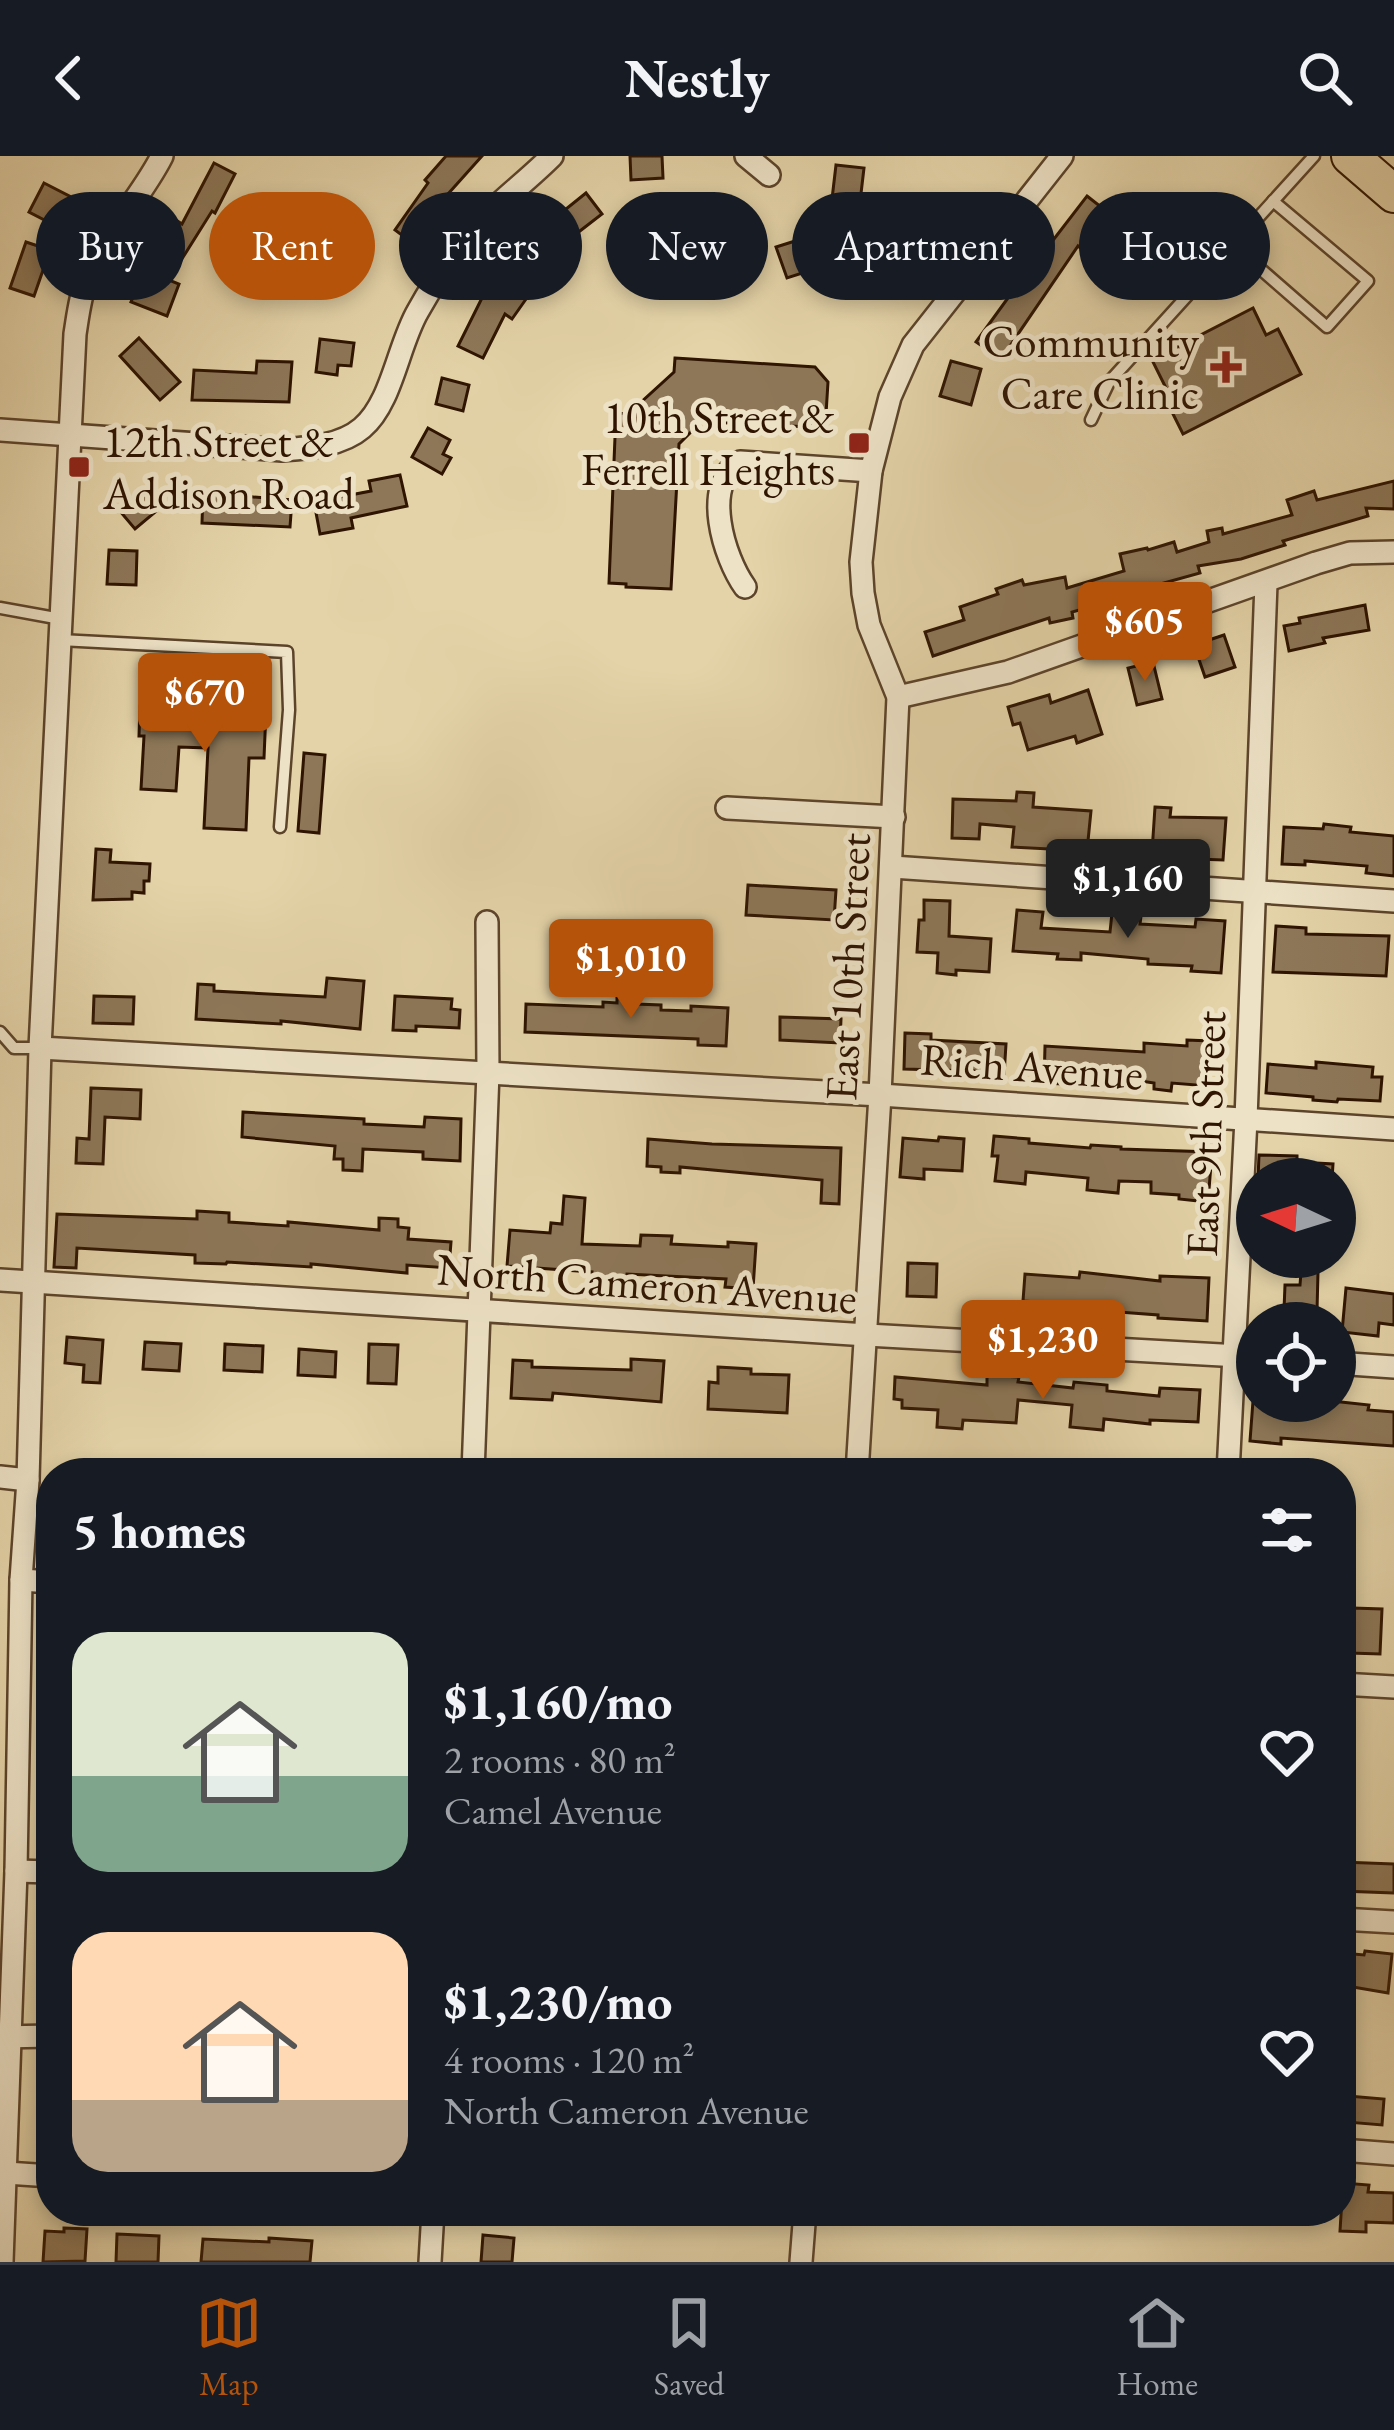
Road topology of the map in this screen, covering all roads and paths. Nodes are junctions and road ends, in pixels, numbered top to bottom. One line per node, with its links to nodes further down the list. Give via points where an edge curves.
1 (162, 156): 15 (street, via 88,274 75,334)
2 (552, 156): 15 (street, via 460,246 416,313 384,395 359,431 282,451)
3 (746, 156): 7 (street)
4 (1062, 156): 16 (street, East 10th Street, via 925,327 900,370)
5 (1314, 156): 9 (lane)
6 (1349, 156): 8 (main road)
7 (769, 175)
8 (1394, 194)
9 (1274, 201): 10 (lane); 11 (lane, via 1368,281 1327,326)
10 (1270, 205)
11 (1270, 277)
12 (1183, 300): 13 (lane, via 1109,382)
13 (1090, 420)
14 (0, 430): 15 (street)
15 (70, 436): 21 (street)
16 (871, 471): 19 (street, via 740,462 728,469 721,526); 22 (street, East 10th Street, via 863,593)
17 (1394, 552): 18 (street, via 1350,554)
18 (1266, 583): 22 (street, via 1008,671); 27 (street, East 9th Street)
19 (745, 587)
20 (0, 608): 21 (lane)
21 (61, 630): 25 (lane, via 287,652); 31 (street)
22 (898, 698): 24 (street, East 10th Street)
23 (727, 808): 24 (street)
24 (894, 817): 26 (street, East 10th Street)
25 (280, 827)
26 (892, 867): 27 (street); 33 (street, East 10th Street)
27 (1253, 892): 28 (street); 34 (street, East 9th Street)
28 (1394, 902)
29 (487, 922): 32 (street)
30 (0, 1032): 31 (lane, via 14,1048)
31 (40, 1048): 32 (street, Rich Avenue); 37 (street)
32 (488, 1072): 33 (street, Rich Avenue); 39 (street)
33 (880, 1095): 34 (street, Rich Avenue); 40 (street, East 10th Street)
34 (1246, 1119): 35 (street, Rich Avenue); 38 (street, East 9th Street)
35 (1394, 1129)
36 (0, 1280): 37 (street, North Cameron Avenue)
37 (32, 1282): 39 (street, North Cameron Avenue); 49 (street)
38 (1246, 1302)
39 (480, 1312): 40 (street, North Cameron Avenue); 45 (street)
40 (867, 1335): 41 (street, North Cameron Avenue); 46 (street, East 10th Street)
41 (1236, 1355)
42 (1356, 1364): 43 (street)
43 (1394, 1367)
44 (1236, 1421): 47 (street, East 9th Street)
45 (474, 1458)
46 (858, 1458)
47 (1230, 1458)
48 (0, 1478): 49 (street)
49 (28, 1480): 50 (street)
50 (21, 1580): 51 (street); 52 (street)
51 (36, 1581)
52 (10, 1668): 55 (street)
53 (1356, 1685): 54 (street)
54 (1394, 1688)
55 (16, 1871): 56 (street); 60 (street)
56 (36, 1872)
57 (1356, 1919): 58 (street)
58 (1394, 1922)
59 (36, 2036): 60 (street)
60 (5, 2037): 63 (street)
61 (1356, 2151): 62 (street)
62 (1394, 2154)
63 (6, 2173): 64 (street); 67 (street)
64 (36, 2175)
65 (432, 2226): 68 (street)
66 (804, 2226): 69 (street)
67 (2, 2262)
68 (430, 2262)
69 (801, 2262)

